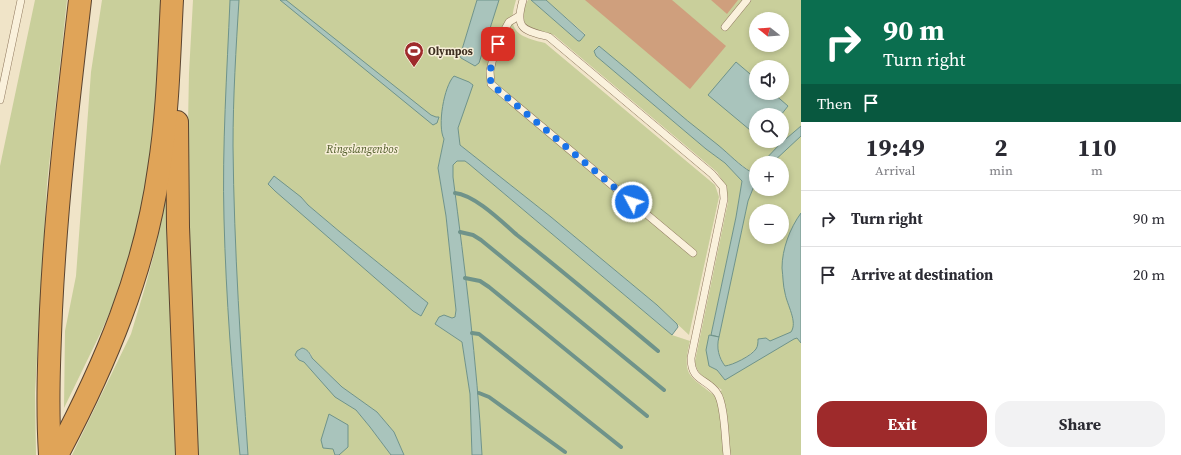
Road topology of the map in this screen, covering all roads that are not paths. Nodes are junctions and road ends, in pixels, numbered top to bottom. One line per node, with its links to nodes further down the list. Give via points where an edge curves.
1 (21, 0): 9 (lane)
2 (80, 0): 11 (highway, via 58,187 48,379)
3 (172, 0): 12 (highway, via 160,169 148,230 137,271 102,366)
4 (176, 0): 13 (highway, via 178,227)
5 (524, 0): 7 (lane)
6 (747, 0): 8 (lane)
7 (519, 16): 10 (lane, via 508,22 504,31 493,58 491,84); 14 (lane, via 520,23 526,30 549,37 712,174 724,187 724,199 691,366 695,375 717,393 721,403)
8 (725, 27)
9 (0, 100)
10 (693, 253)
11 (50, 455)
12 (57, 455)
13 (187, 455)
14 (726, 455)

